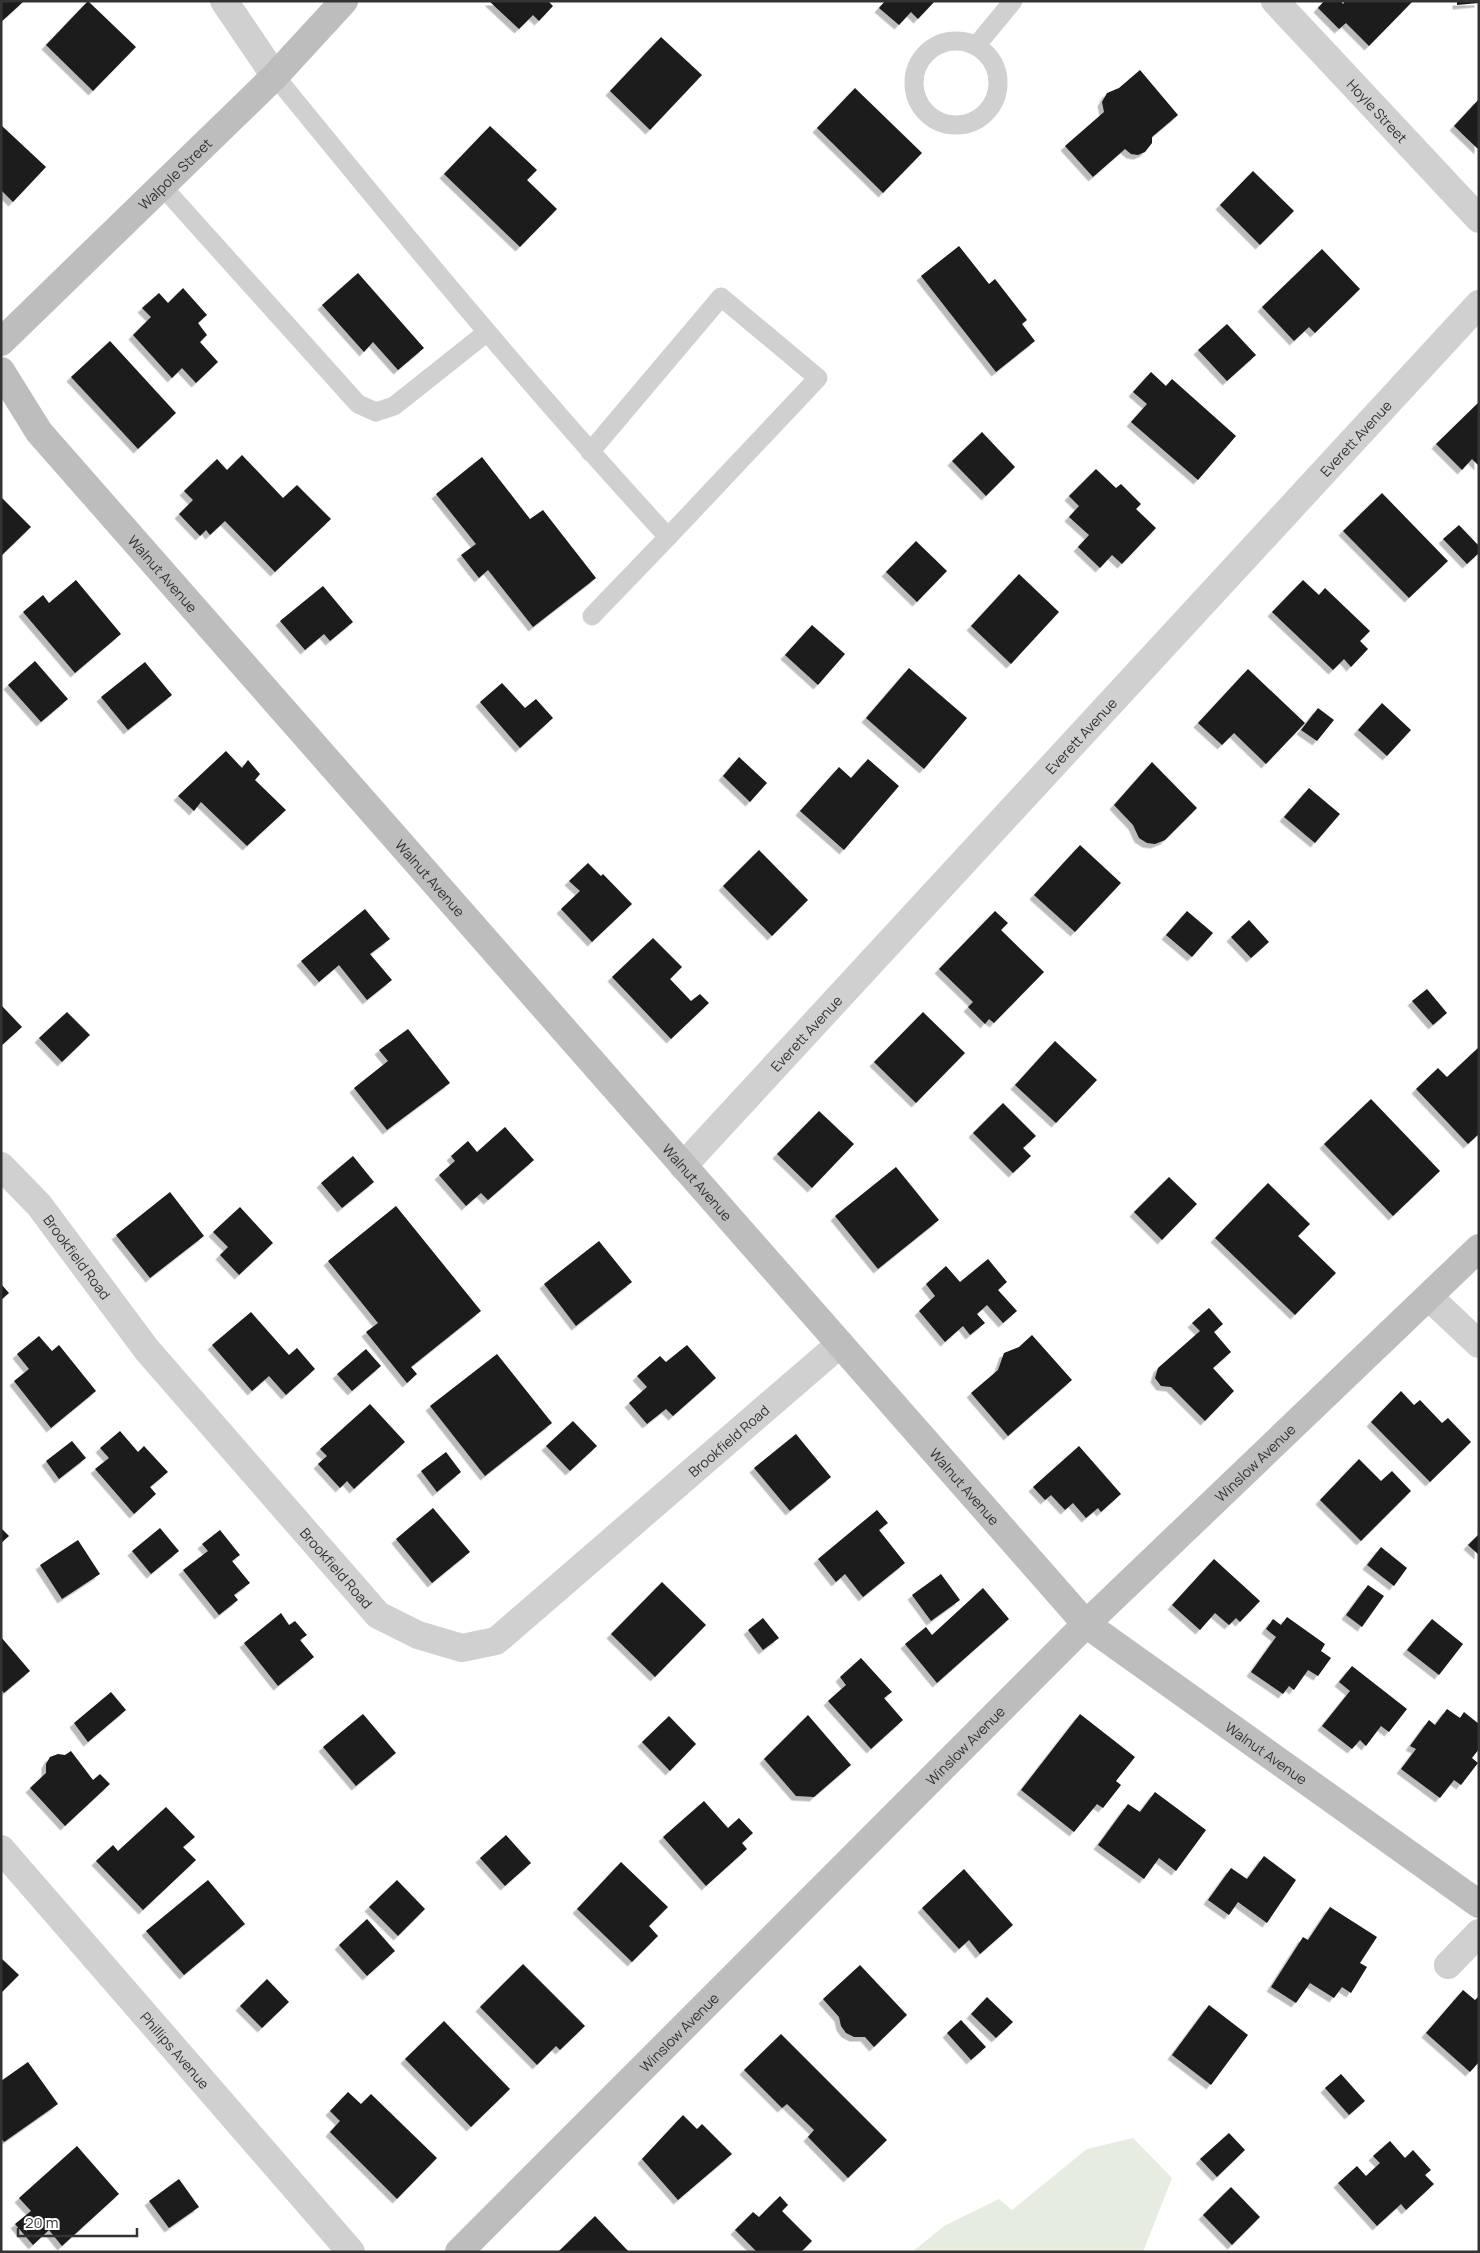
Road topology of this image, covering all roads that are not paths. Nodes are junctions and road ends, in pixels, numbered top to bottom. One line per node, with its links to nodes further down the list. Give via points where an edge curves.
1 (224, 1): 6 (street)
2 (344, 1): 6 (street, Walpole Street)
3 (1013, 1): 5 (lane)
4 (1275, 1): 8 (street, Hoyle Street)
5 (976, 46): 5 (lane, via 948,41 934,47 919,62 913,82 915,97 933,119 945,124 972,122 992,105 997,92 996,72 986,54)
6 (275, 76): 7 (street, Walpole Street); 10 (lane)
7 (162, 186): 10 (lane, via 358,404 376,412 394,406); 11 (street, Walpole Street)
8 (1479, 220)
9 (1479, 304): 17 (street, Everett Avenue)
10 (486, 333): 13 (lane)
11 (1, 342)
12 (1, 371): 17 (street, Walnut Avenue, via 39,432)
13 (590, 452): 14 (lane); 14 (lane, via 721,297 818,378)
14 (668, 537): 15 (lane)
15 (592, 616)
16 (1, 1166): 20 (street, Brookfield Road, via 39,1205 147,1350 378,1615 418,1634 462,1648 496,1641)
17 (683, 1166): 20 (street, Walnut Avenue)
18 (1479, 1248): 19 (street, Winslow Avenue)
19 (1430, 1298): 21 (street); 22 (street, Winslow Avenue)
20 (840, 1344): 22 (street, Walnut Avenue)
21 (1479, 1344)
22 (1086, 1624): 24 (street, Walnut Avenue); 28 (street, Winslow Avenue)
23 (1, 1849): 27 (street, Phillips Avenue)
24 (1479, 1904)
25 (1479, 1933): 26 (street)
26 (1448, 1965)
27 (351, 2252)
28 (459, 2252)

